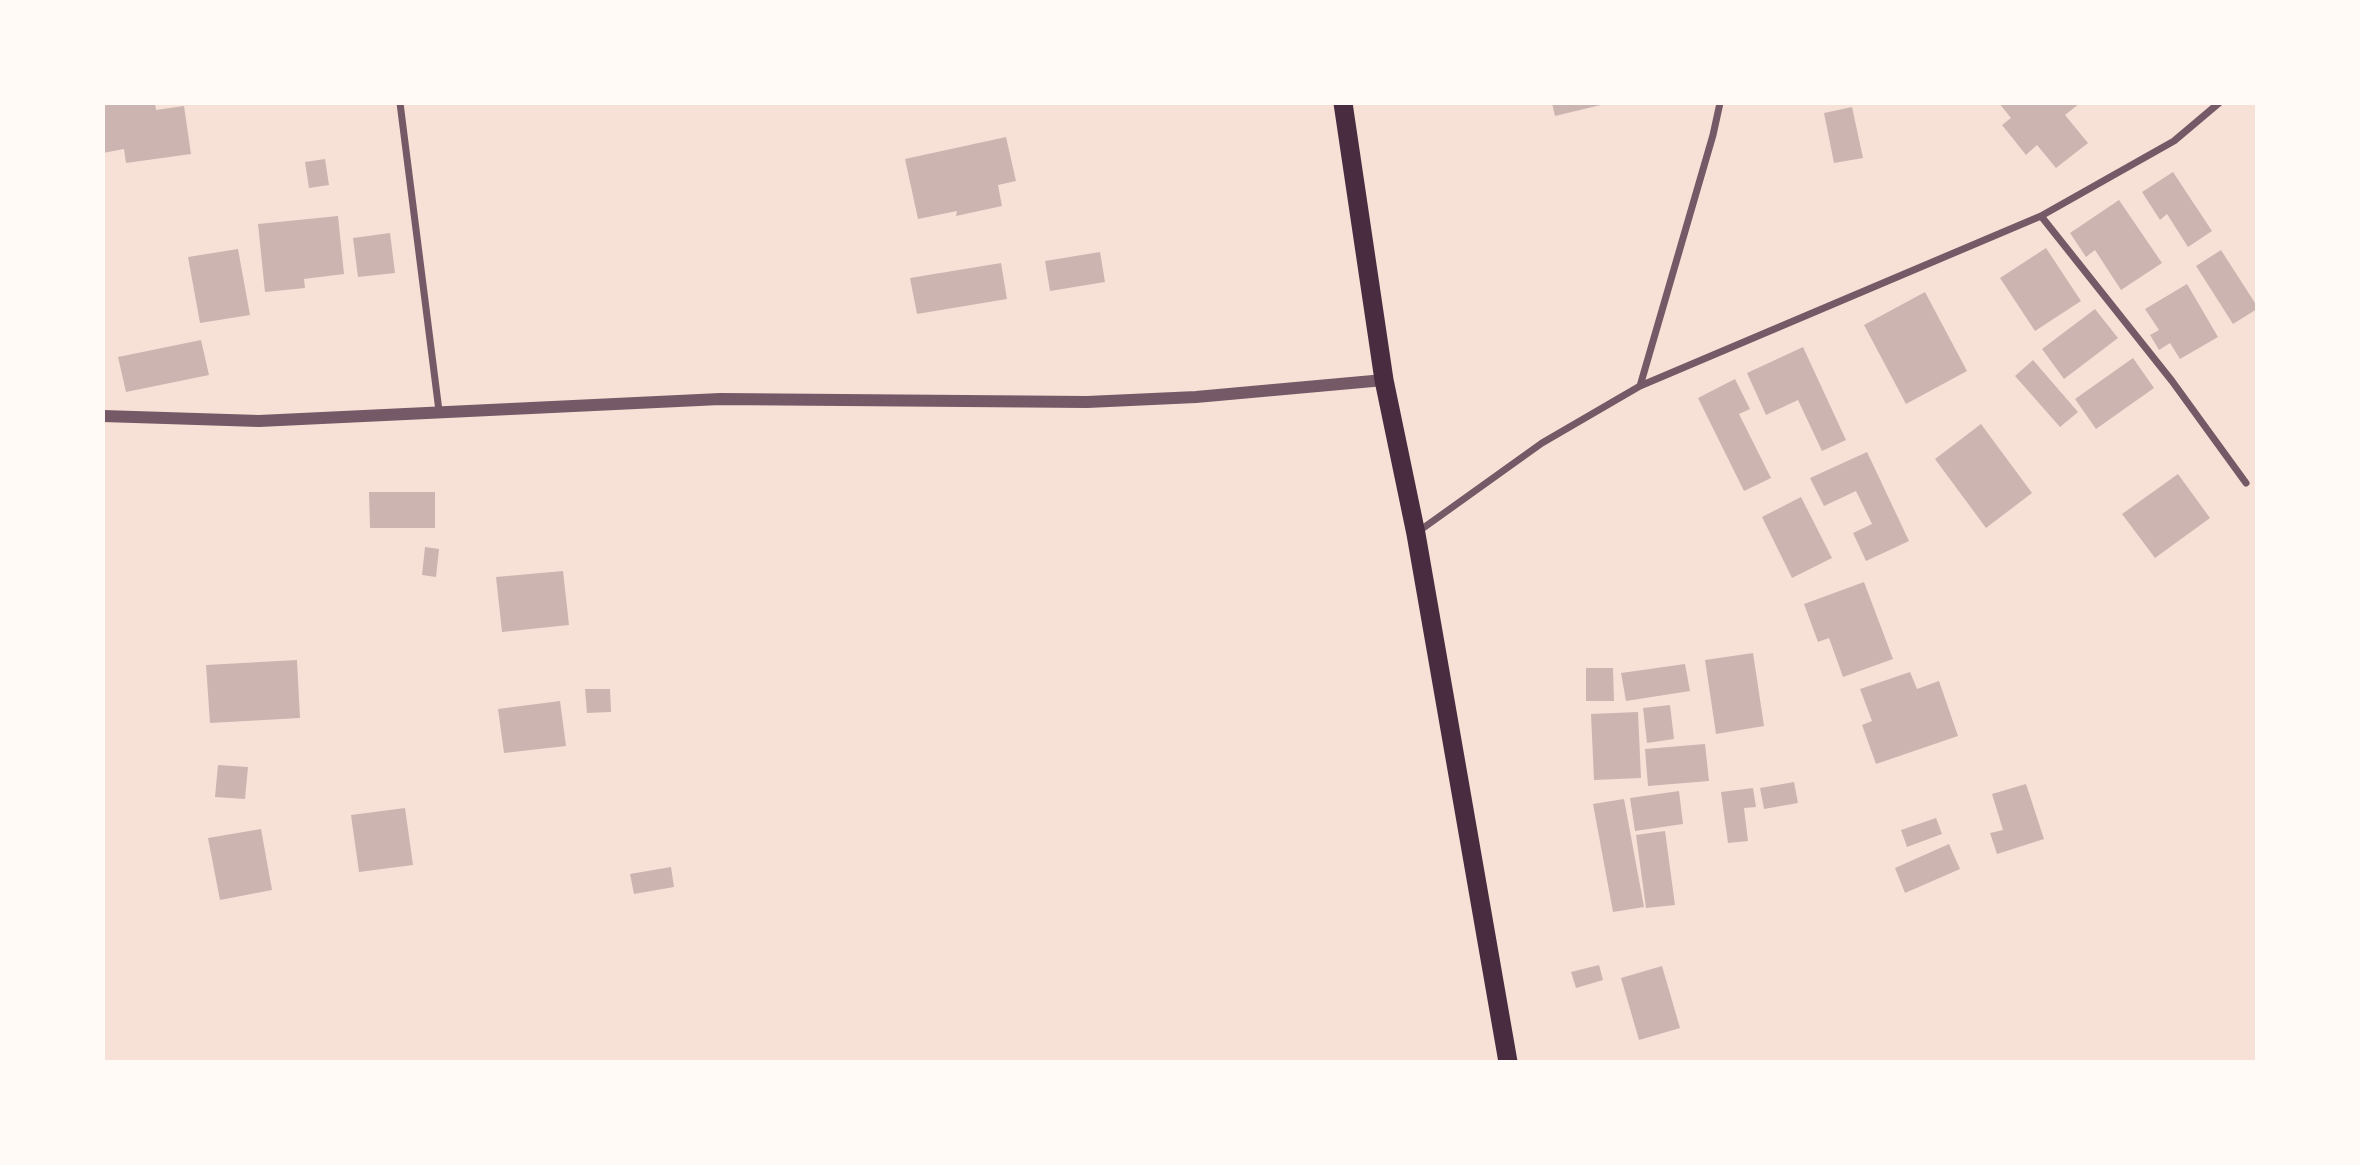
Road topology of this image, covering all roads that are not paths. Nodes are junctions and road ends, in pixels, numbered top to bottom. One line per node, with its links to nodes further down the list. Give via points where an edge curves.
1 (400, 103): 8 (street)
2 (1343, 103): 6 (highway)
3 (1720, 103): 7 (street)
4 (2219, 103): 5 (street, via 2174,141)
5 (2041, 216): 7 (street); 10 (street, via 2172,381)
6 (1384, 380): 8 (street, via 1087,402 720,399); 11 (highway)
7 (1640, 386): 11 (street, via 1542,443)
8 (439, 411): 9 (street, via 259,422)
9 (103, 416)
10 (2245, 483)
11 (1416, 534): 12 (highway)
12 (1508, 1062)

